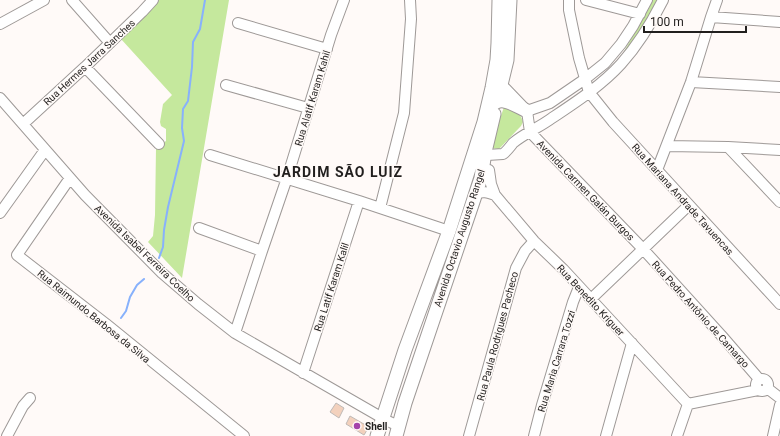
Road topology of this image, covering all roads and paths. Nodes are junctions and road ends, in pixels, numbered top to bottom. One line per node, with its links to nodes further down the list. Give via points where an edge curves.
1 (44, 0): 17 (street)
2 (72, 0): 18 (street)
3 (153, 0): 18 (street, Rua Hermes Jarra Sanches)
4 (344, 0): 19 (street, Rua Alatif Karam Kahil)
5 (410, 0): 51 (street, via 411,19 404,113)
6 (499, 0): 31 (main road, Avenida Octavio Augusto Rangel, via 497,60)
7 (510, 0): 23 (main road, Avenida Octavio Augusto Rangel, via 507,60)
8 (569, 0): 21 (street)
9 (586, 0): 13 (street)
10 (647, 0): 13 (street)
11 (663, 0): 26 (street, via 631,52)
12 (717, 0): 14 (street)
13 (640, 14): 21 (street, via 621,44)
14 (711, 17): 15 (street); 22 (street)
15 (780, 22)
16 (238, 23): 19 (street)
17 (0, 24)
18 (110, 43): 20 (street, Rua Hermes Jarra Sanches)
19 (327, 49): 29 (street, Rua Alatif Karam Kahil)
20 (85, 67): 32 (street, Rua Hermes Jarra Sanches); 34 (street)
21 (585, 79): 26 (street); 30 (street, via 550,103)
22 (691, 82): 25 (street); 35 (street)
23 (501, 84): 28 (main road, Avenida Octavio Augusto Rangel); 30 (street)
24 (226, 85): 29 (street)
25 (780, 87)
26 (589, 92): 33 (street); 42 (street, Rua Mariana Andrade Tavuencas)
27 (1, 100): 32 (street, Avenida Isabel Ferreira Coelho)
28 (497, 101): 30 (main road, via 508,102); 31 (main road, via 492,104); 39 (main road, Avenida Octavio Augusto Rangel)
29 (308, 108): 45 (street, Rua Alatif Karam Kahil)
30 (527, 111): 33 (street)
31 (484, 122): 39 (main road, via 482,148); 54 (main road, Avenida Octavio Augusto Rangel)
32 (23, 124): 37 (street, Avenida Isabel Ferreira Coelho)
33 (530, 132): 40 (street, via 514,142); 56 (street, Avenida Carmen Galán Burgos)
34 (159, 144)
35 (667, 146): 36 (street); 42 (street)
36 (728, 147): 38 (street); 49 (street)
37 (45, 150): 44 (street, Avenida Isabel Ferreira Coelho); 52 (street)
38 (780, 150)
39 (485, 152): 40 (street, via 488,155); 43 (main road, Avenida Octavio Augusto Rangel)
40 (503, 154): 43 (street)
41 (210, 155): 45 (street)
42 (657, 170): 50 (street, Rua Mariana Andrade Tavuencas)
43 (485, 174): 46 (main road, Avenida Octavio Augusto Rangel); 47 (street, Rua Benedito Kriguer)
44 (70, 178): 61 (street, Avenida Isabel Ferreira Coelho, via 162,273); 72 (street, Rua Raimundo Barbosa da Silva, via 17,255)
45 (287, 178): 48 (street); 57 (street, Rua Alatif Karam Kahil)
46 (475, 194): 47 (street, via 482,191); 70 (main road, Avenida Octavio Augusto Rangel)
47 (495, 195): 55 (street, Rua Benedito Kriguer)
48 (359, 201): 51 (street); 63 (street, Rua Latif Karam Kalil)
49 (780, 202)
50 (689, 205): 56 (street); 60 (street, Rua Mariana Andrade Tavuencas)
51 (380, 208): 54 (street)
52 (0, 213)
53 (199, 228): 57 (street)
54 (449, 231): 69 (main road, Avenida Octavio Augusto Rangel, via 405,350)
55 (534, 241): 58 (street, Rua Benedito Kriguer); 74 (street, Rua Paula Rodrigues Pacheco, via 516,268)
56 (643, 249): 59 (street); 64 (street, Rua Pedro Antônio de Camargo, via 759,379 756,385)
57 (262, 251): 61 (street, Rua Alatif Karam Kahil)
58 (579, 287): 59 (street, Rua Benedito Kriguer); 75 (street, Rua Maria Carrara Tozzi)
59 (591, 299): 62 (street, Rua Benedito Kriguer)
60 (780, 304)
61 (235, 333): 63 (street, Avenida Isabel Ferreira Coelho)
62 (632, 343): 67 (street, Rua Benedito Kriguer); 76 (street)
63 (303, 373): 69 (street, Avenida Isabel Ferreira Coelho)
64 (763, 389): 66 (street); 67 (street)
65 (30, 398): 71 (street)
66 (780, 398)
67 (688, 404): 77 (street)
68 (780, 404): 78 (street)
69 (383, 420): 70 (street, Avenida Isabel Ferreira Coelho); 73 (main road, Avenida Octavio Augusto Rangel)
70 (397, 431)
71 (7, 436)
72 (244, 436)
73 (377, 436)
74 (470, 436)
75 (534, 436)
76 (606, 436)
77 (677, 436)
78 (773, 436)

